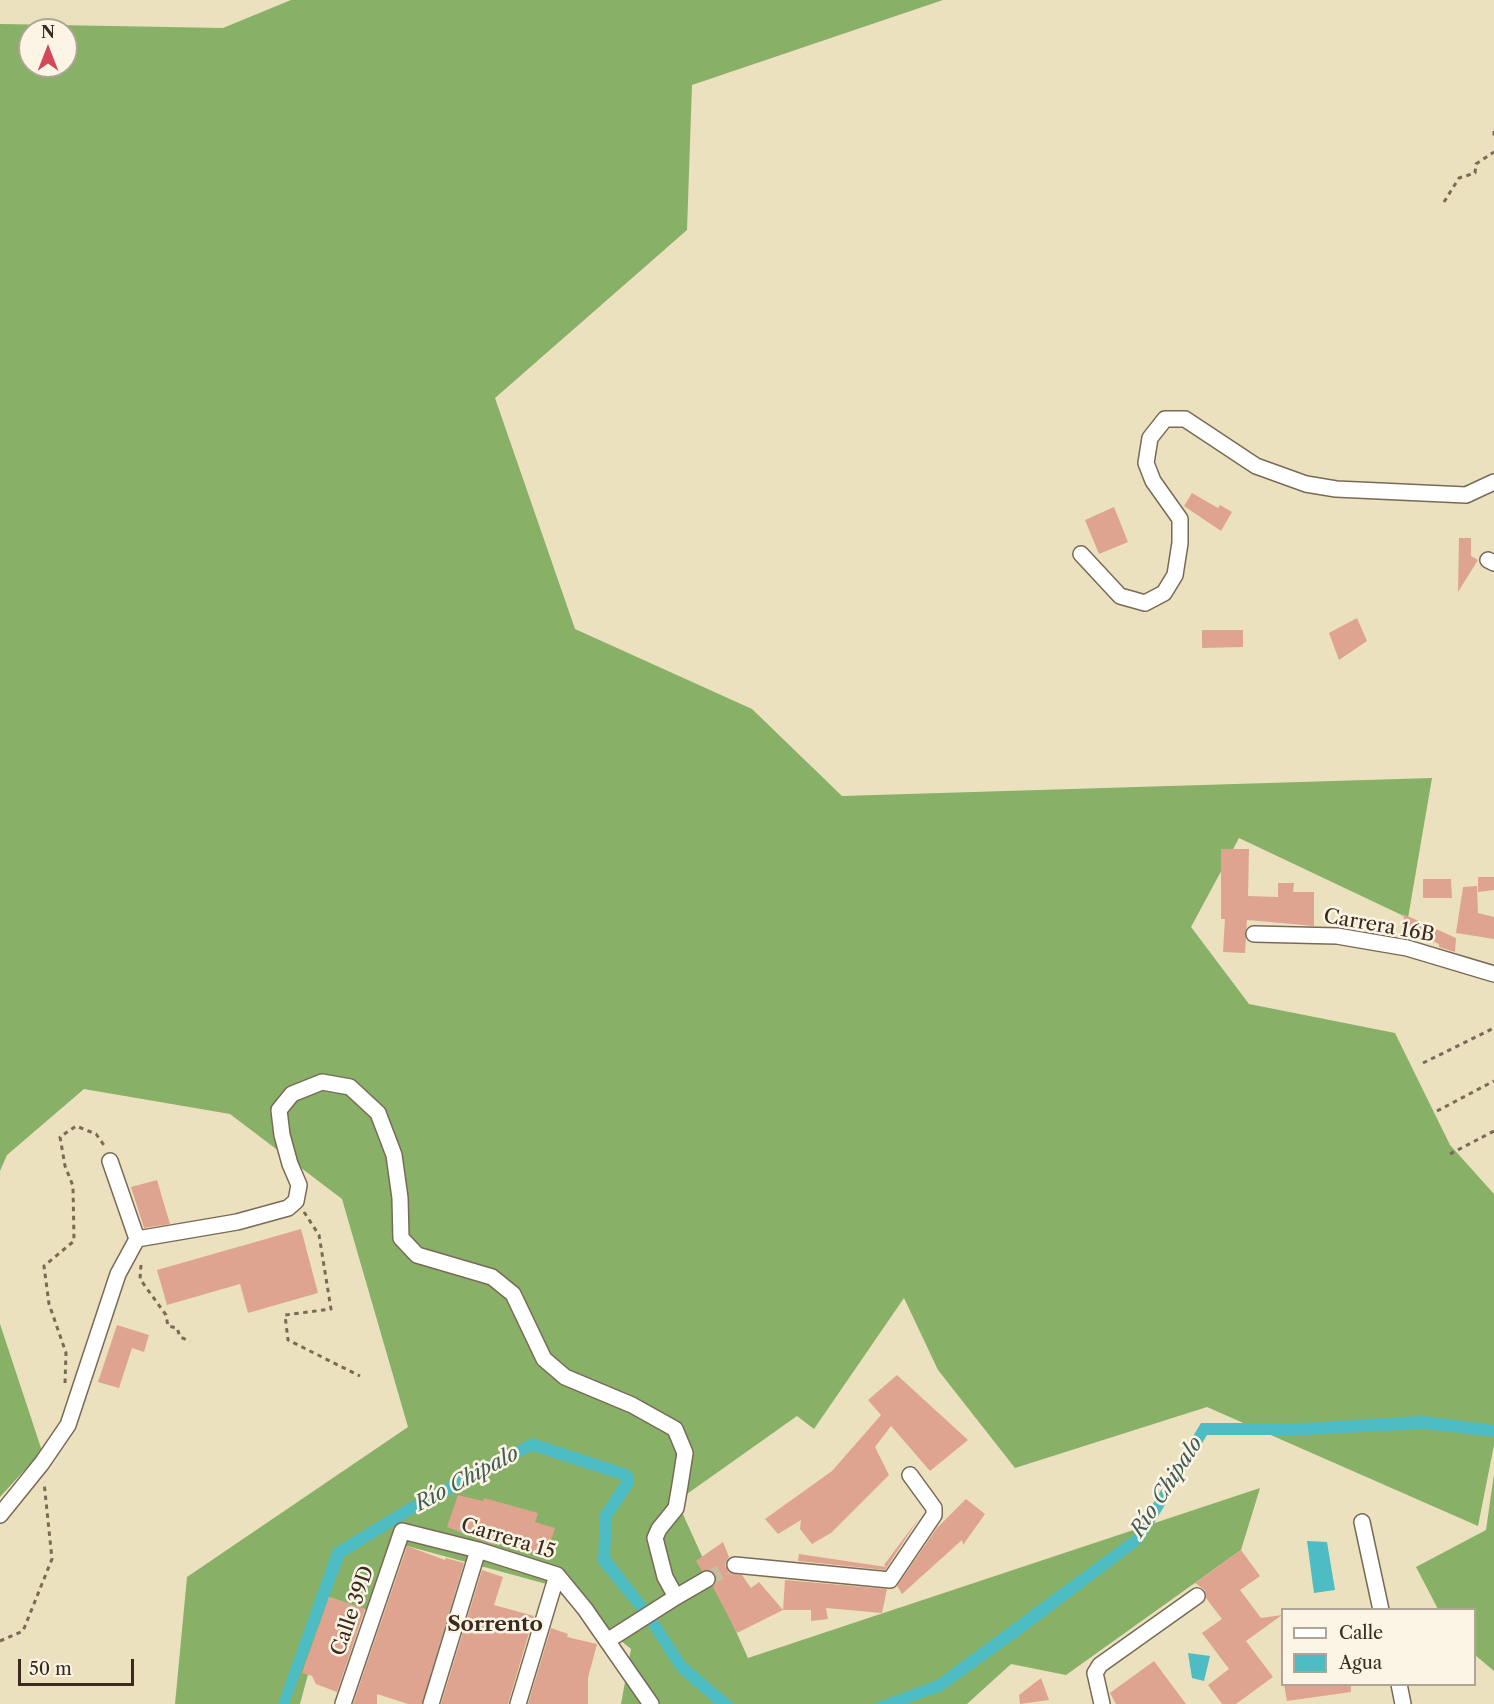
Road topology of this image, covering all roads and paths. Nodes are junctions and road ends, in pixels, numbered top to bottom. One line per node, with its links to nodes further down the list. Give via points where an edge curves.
1 (1494, 131): 2 (path)
2 (1494, 137)
3 (1494, 152): 4 (path, via 1476,164 1475,173 1459,178)
4 (1444, 202)
5 (1494, 482): 6 (street, via 1466,495 1306,484 1256,466 1185,419 1165,419 1150,438 1146,463 1153,481 1180,519 1175,574 1164,593 1145,603 1120,596)
6 (1081, 554)
7 (1254, 934): 8 (street, Carrera 16B, via 1337,936 1407,948)
8 (1494, 974)
9 (1494, 1028): 10 (path)
10 (1424, 1064)
11 (1494, 1081): 12 (path)
12 (1437, 1111)
13 (1494, 1131): 14 (path)
14 (1450, 1154)
15 (110, 1161): 17 (street); 21 (path, via 96,1134 76,1126 60,1137 64,1166 73,1186 74,1241 45,1266 49,1304 66,1353)
16 (296, 1201): 17 (street, via 288,1208 237,1222); 20 (path, via 319,1234 332,1309 285,1315 288,1340); 32 (street, via 299,1185 284,1145 279,1110 292,1094 322,1082 350,1088 378,1113 394,1155 401,1238 417,1255 492,1277 513,1294 544,1359 565,1377 632,1405 675,1429 685,1453 676,1508 655,1538)
17 (137, 1239): 22 (street, via 118,1274 68,1425)
18 (142, 1262): 19 (path, via 140,1279 166,1315 168,1326 177,1328 180,1337)
19 (190, 1341)
20 (360, 1376)
21 (65, 1385)
22 (42, 1463): 24 (street); 34 (path, via 52,1559 23,1631)
23 (910, 1475): 28 (street, via 934,1508 934,1515 890,1580)
24 (0, 1515)
25 (1362, 1522): 33 (street)
26 (402, 1531): 27 (street, Carrera 15); 38 (street, Calle 39D)
27 (478, 1550): 29 (street, Carrera 15); 39 (street)
28 (735, 1565)
29 (556, 1575): 35 (street, Carrera 15); 40 (street)
30 (707, 1579): 32 (street)
31 (1197, 1596): 41 (street, via 1100,1665 1095,1673)
32 (669, 1601): 35 (street)
33 (1382, 1608)
34 (0, 1641)
35 (607, 1641): 37 (street, Carrera 15)
36 (1399, 1686): 42 (street)
37 (651, 1703)
38 (343, 1704)
39 (431, 1704)
40 (518, 1704)
41 (1102, 1704)
42 (1403, 1704)

